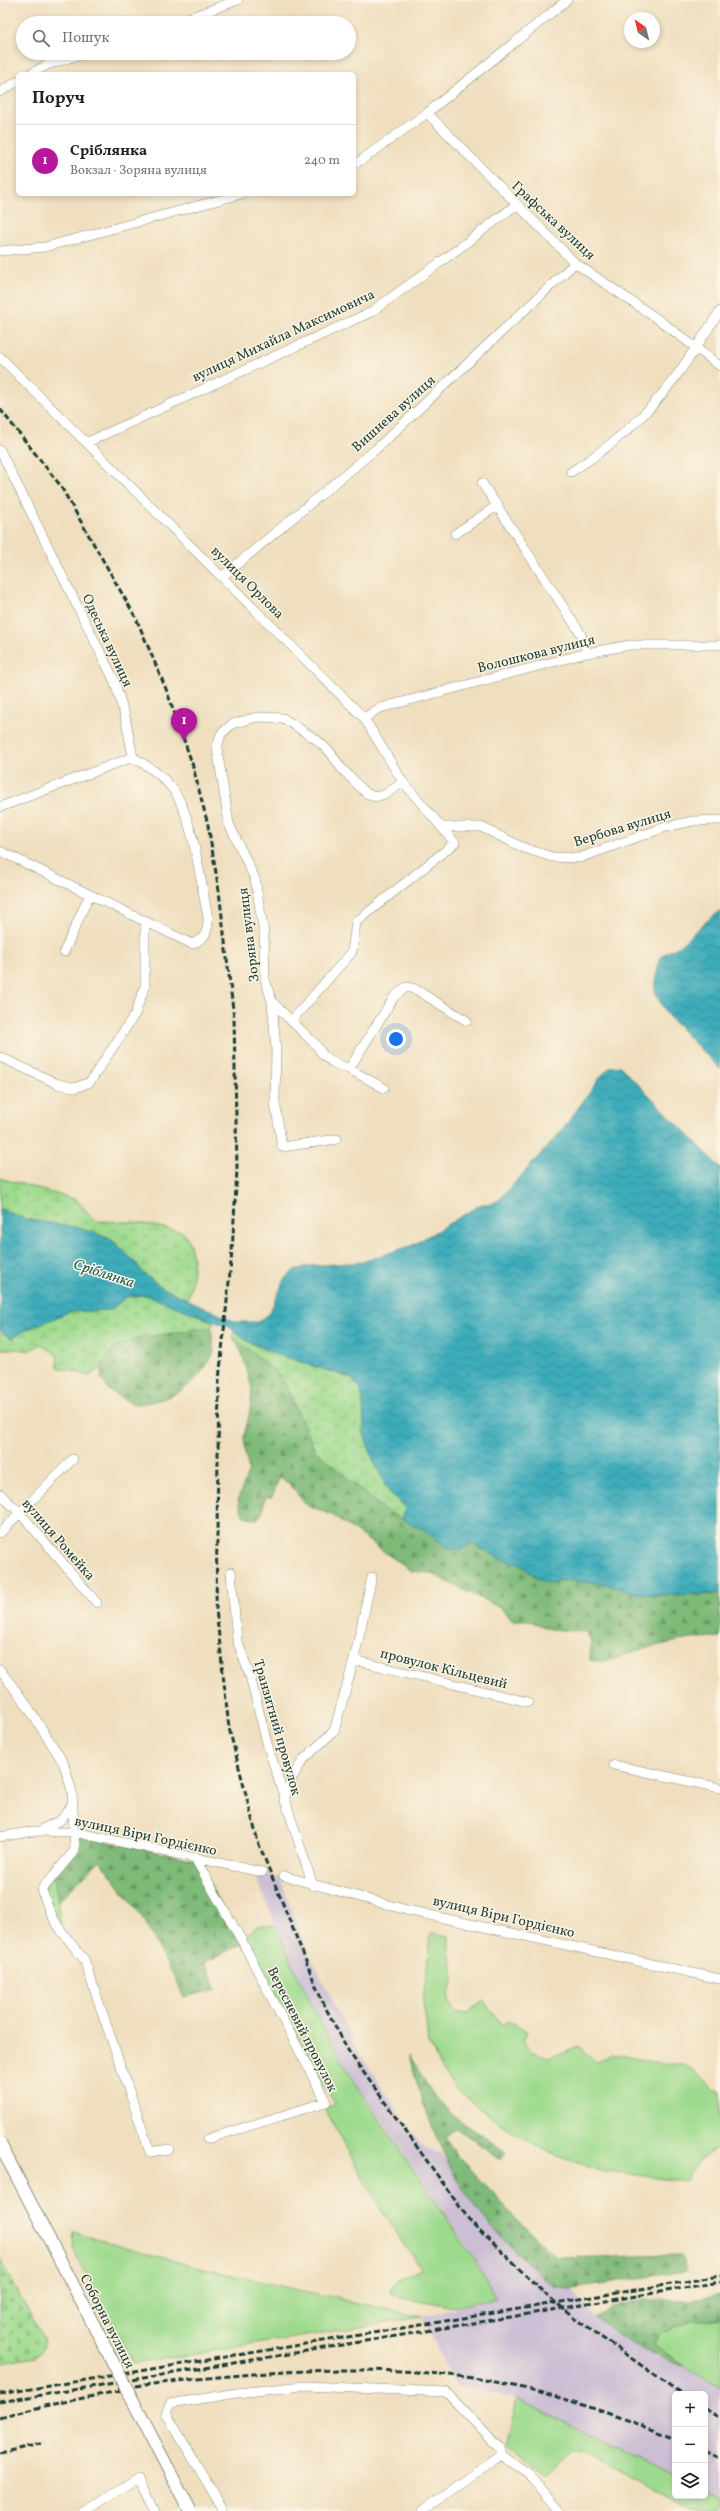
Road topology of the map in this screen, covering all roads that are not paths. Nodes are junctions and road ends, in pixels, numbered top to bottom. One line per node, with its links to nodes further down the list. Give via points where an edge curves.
1 (238, 0): 3 (street)
2 (567, 0): 8 (street)
3 (194, 16)
4 (63, 60): 5 (street)
5 (34, 72)
6 (16, 82): 7 (street)
7 (0, 92)
8 (427, 112): 9 (street); 11 (street, Графська вулиця)
9 (356, 162)
10 (234, 196): 12 (street, via 45,247)
11 (516, 204): 13 (street, Графська вулиця); 18 (street, вулиця Михайла Максимовича, via 371,312)
12 (0, 251)
13 (575, 263): 15 (street, Графська вулиця); 25 (street, Вишнева вулиця, via 376,449)
14 (720, 311): 15 (street)
15 (696, 347): 17 (street, Графська вулиця); 21 (street, via 667,388 642,417 605,450)
16 (0, 357): 18 (street, вулиця Орлова)
17 (720, 366)
18 (88, 442): 25 (street, вулиця Орлова)
19 (0, 450): 20 (street, Одеська вулиця)
20 (4, 468): 29 (street, Одеська вулиця, via 114,680 125,716)
21 (572, 472)
22 (482, 483): 23 (street)
23 (498, 505): 24 (street); 27 (street, via 581,634)
24 (455, 534)
25 (223, 576): 28 (street, вулиця Орлова)
26 (720, 645): 27 (street, Волошкова вулиця, via 630,645)
27 (587, 652): 28 (street, Волошкова вулиця, via 380,708)
28 (364, 718): 30 (street, вулиця Орлова)
29 (133, 757): 31 (street); 36 (street, via 156,771 172,788 187,815 208,918 208,932 201,940 192,944)
30 (402, 782): 33 (street, вулиця Орлова); 38 (street, Зоряна вулиця, via 386,794 375,797 366,793 317,740 283,718 257,717 232,724 221,734 217,748 225,807 229,824 255,879 264,933 265,979)
31 (0, 807)
32 (720, 820): 33 (street, Вербова вулиця, via 693,821 666,827 580,858 552,857 524,848 481,827)
33 (442, 827): 39 (street, вулиця Орлова, via 455,843 356,922 352,952)
34 (0, 851): 35 (street)
35 (89, 896): 36 (street); 37 (street)
36 (145, 922): 41 (street, via 145,986 135,1014 90,1082 75,1088 58,1084)
37 (64, 952)
38 (272, 1002): 39 (street, Зоряна вулиця); 44 (street, Зоряна вулиця, via 276,1048 275,1102 282,1147)
39 (291, 1021): 42 (street, Зоряна вулиця, via 323,1055)
40 (467, 1021): 42 (street, via 415,989 406,987 394,997)
41 (0, 1057)
42 (349, 1069): 43 (street, Зоряна вулиця)
43 (384, 1088)
44 (337, 1139)
45 (73, 1459): 47 (street)
46 (0, 1494): 47 (street, вулиця Ромейка)
47 (20, 1513): 48 (street); 51 (street, вулиця Ромейка)
48 (0, 1533)
49 (231, 1572): 57 (street, Транзитний провулок, via 237,1640 250,1676)
50 (372, 1577): 52 (street)
51 (97, 1603)
52 (354, 1660): 54 (street, провулок Кільцевий); 57 (street, via 334,1731 303,1760 292,1778)
53 (0, 1670): 58 (street, via 26,1704 63,1762 72,1791)
54 (528, 1702)
55 (614, 1765): 56 (street)
56 (720, 1788)
57 (284, 1800): 65 (street, Транзитний провулок)
58 (72, 1801): 59 (street, via 71,1807 61,1820); 60 (street)
59 (35, 1831): 60 (street, вулиця Віри Гордієнко); 61 (street, вулиця Віри Гордієнко)
60 (74, 1832): 62 (street, вулиця Віри Гордієнко); 69 (street, via 76,1846 72,1856 42,1889 47,1908 62,1934 84,1959 150,2152)
61 (0, 1837)
62 (196, 1860): 63 (street, вулиця Віри Гордієнко); 67 (street, Вересневий провулок, via 243,1943 326,2102)
63 (262, 1872)
64 (284, 1876): 65 (street, вулиця Віри Гордієнко)
65 (313, 1886): 66 (street, вулиця Віри Гордієнко, via 407,1910)
66 (720, 1979)
67 (207, 2139)
68 (0, 2144): 73 (main road, Соборна вулиця, bridge)
69 (168, 2149)
70 (502, 2454): 74 (street, via 446,2392 304,2386 170,2404 166,2413); 75 (street); 76 (street, via 528,2473)
71 (83, 2511): 72 (street, via 138,2479)
72 (154, 2511)
73 (190, 2511)
74 (224, 2511)
75 (422, 2511)
76 (560, 2511)

